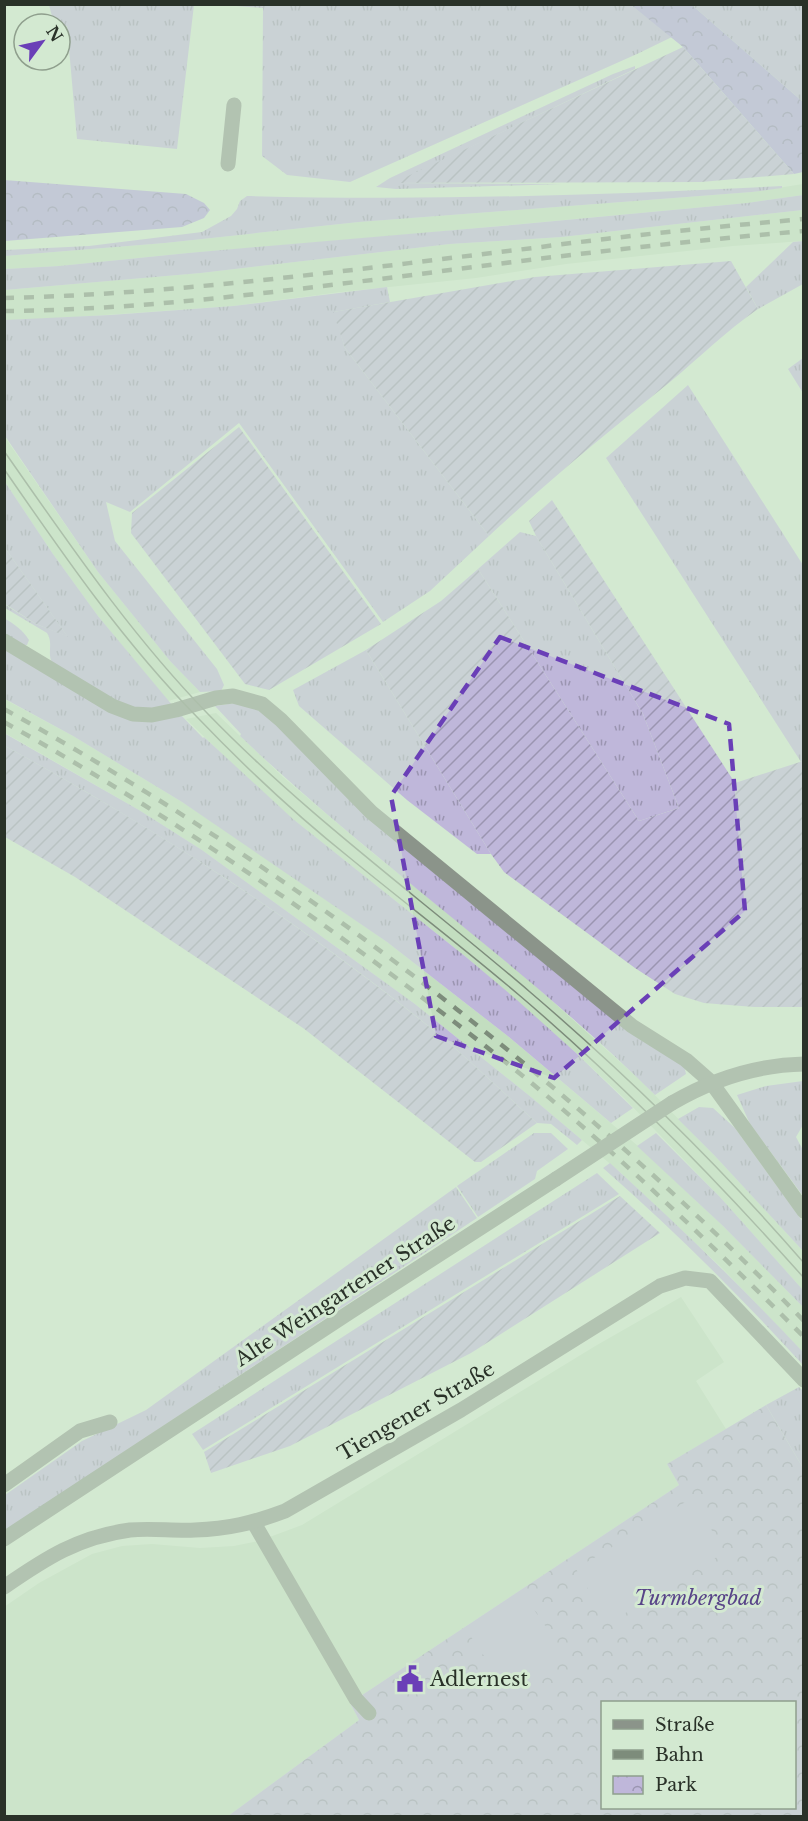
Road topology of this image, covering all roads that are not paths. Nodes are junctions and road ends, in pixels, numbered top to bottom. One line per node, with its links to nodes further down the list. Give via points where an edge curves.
1 (234, 105): 2 (street)
2 (228, 164)
3 (4, 641): 5 (street, via 132,714 152,715 233,696 262,704 371,812 632,1026 686,1060)
4 (804, 1064): 5 (street, Alte Weingartener Straße, via 760,1068)
5 (711, 1082): 6 (street); 11 (street, Alte Weingartener Straße, bridge, via 672,1103)
6 (804, 1211)
7 (804, 1380): 10 (street, Tiengener Straße, via 710,1281 685,1278 660,1286 308,1499)
8 (110, 1422): 9 (street, via 80,1431)
9 (4, 1485)
10 (254, 1522): 12 (street, Tiengener Straße, via 229,1528 146,1529 103,1535 58,1551); 13 (street, via 356,1699)
11 (4, 1539)
12 (4, 1587)
13 (369, 1713)

